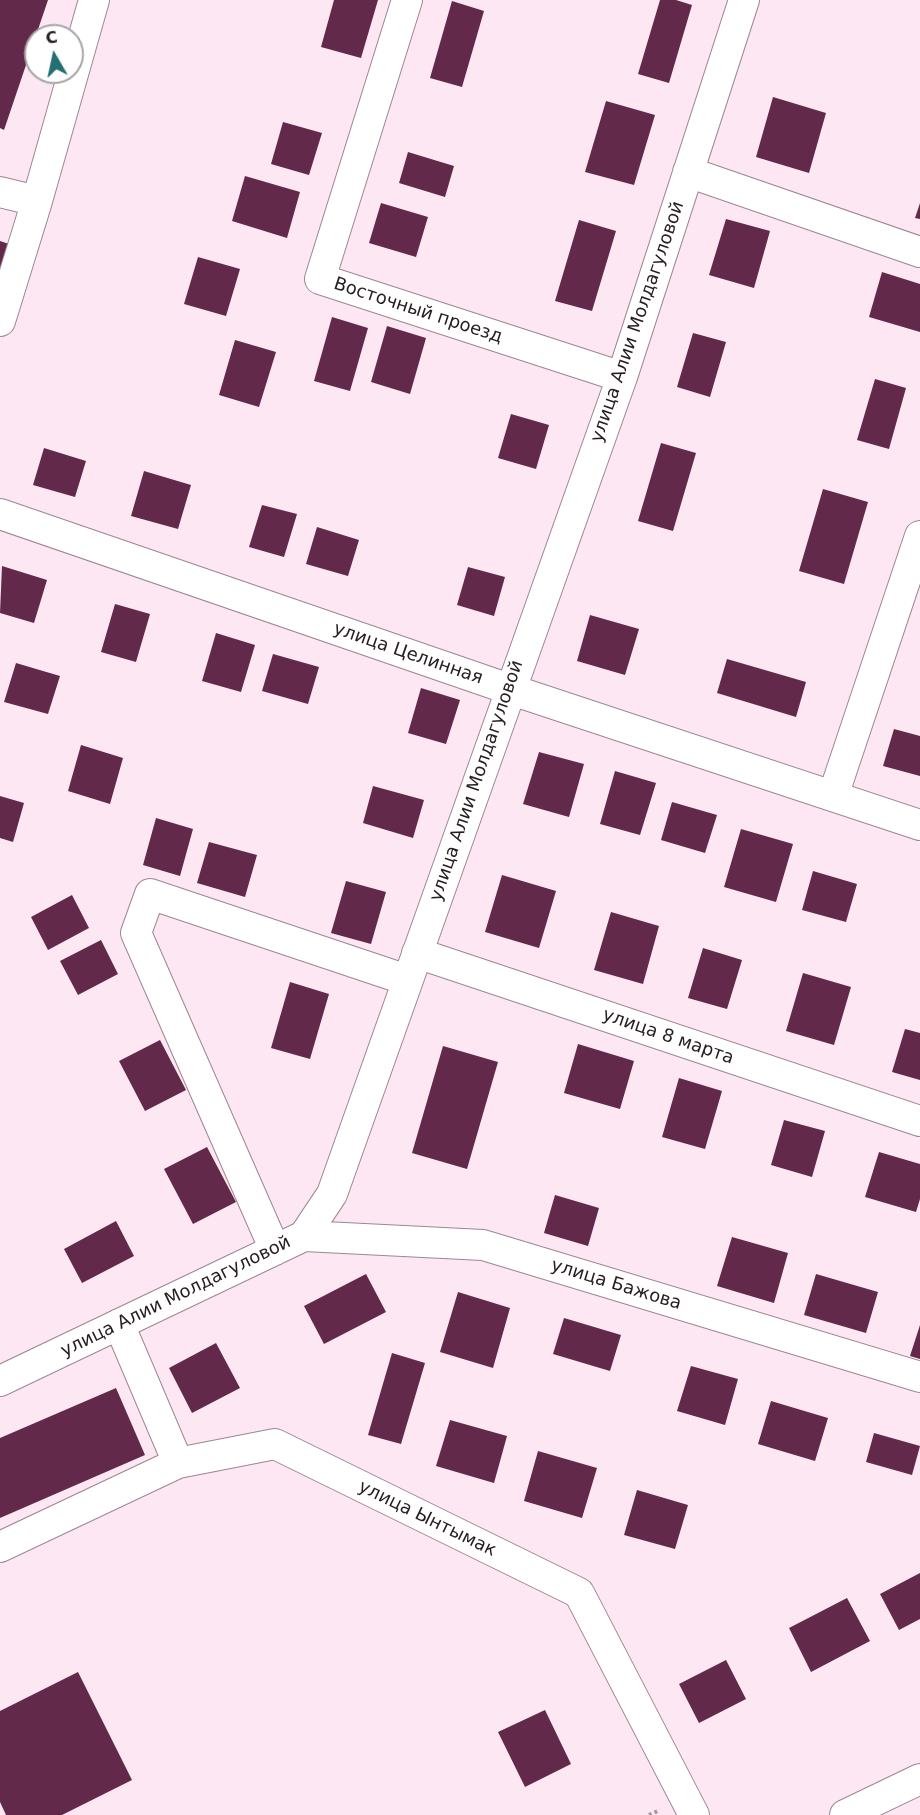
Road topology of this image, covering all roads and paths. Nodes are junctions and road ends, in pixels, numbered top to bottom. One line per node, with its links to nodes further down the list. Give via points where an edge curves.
1 (94, 0): 6 (street)
2 (408, 0): 9 (street, Восточный проезд, via 321,279)
3 (744, 0): 4 (street, улица Алии Молдагуловой)
4 (688, 172): 7 (street); 9 (street, улица Алии Молдагуловой)
5 (0, 192): 6 (street)
6 (37, 201): 8 (street)
7 (920, 252)
8 (0, 321)
9 (622, 377): 12 (street, улица Алии Молдагуловой)
10 (0, 514): 12 (street, улица Целинная)
11 (920, 536): 13 (street)
12 (509, 689): 13 (street, улица Целинная); 15 (street, улица Алии Молдагуловой)
13 (833, 796): 14 (street, улица Целинная)
14 (920, 825)
15 (412, 966): 16 (street, улица 8 марта); 17 (street, улица Алии Молдагуловой, via 332,1194); 18 (street, улица 8 марта, via 150,894 135,933)
16 (920, 1121)
17 (304, 1236): 18 (street, улица Алии Молдагуловой); 20 (street, улица Бажова, via 483,1245)
18 (275, 1250): 19 (street, улица Алии Молдагуловой)
19 (119, 1324): 21 (street, улица Алии Молдагуловой); 22 (street)
20 (920, 1377)
21 (0, 1381)
22 (178, 1463): 23 (street, улица Ынтымак); 26 (street, улица Ынтымак, via 275,1444 579,1593)
23 (0, 1547)
24 (920, 1779): 25 (street)
25 (876, 1808): 27 (street)
26 (694, 1815)
27 (845, 1815)

